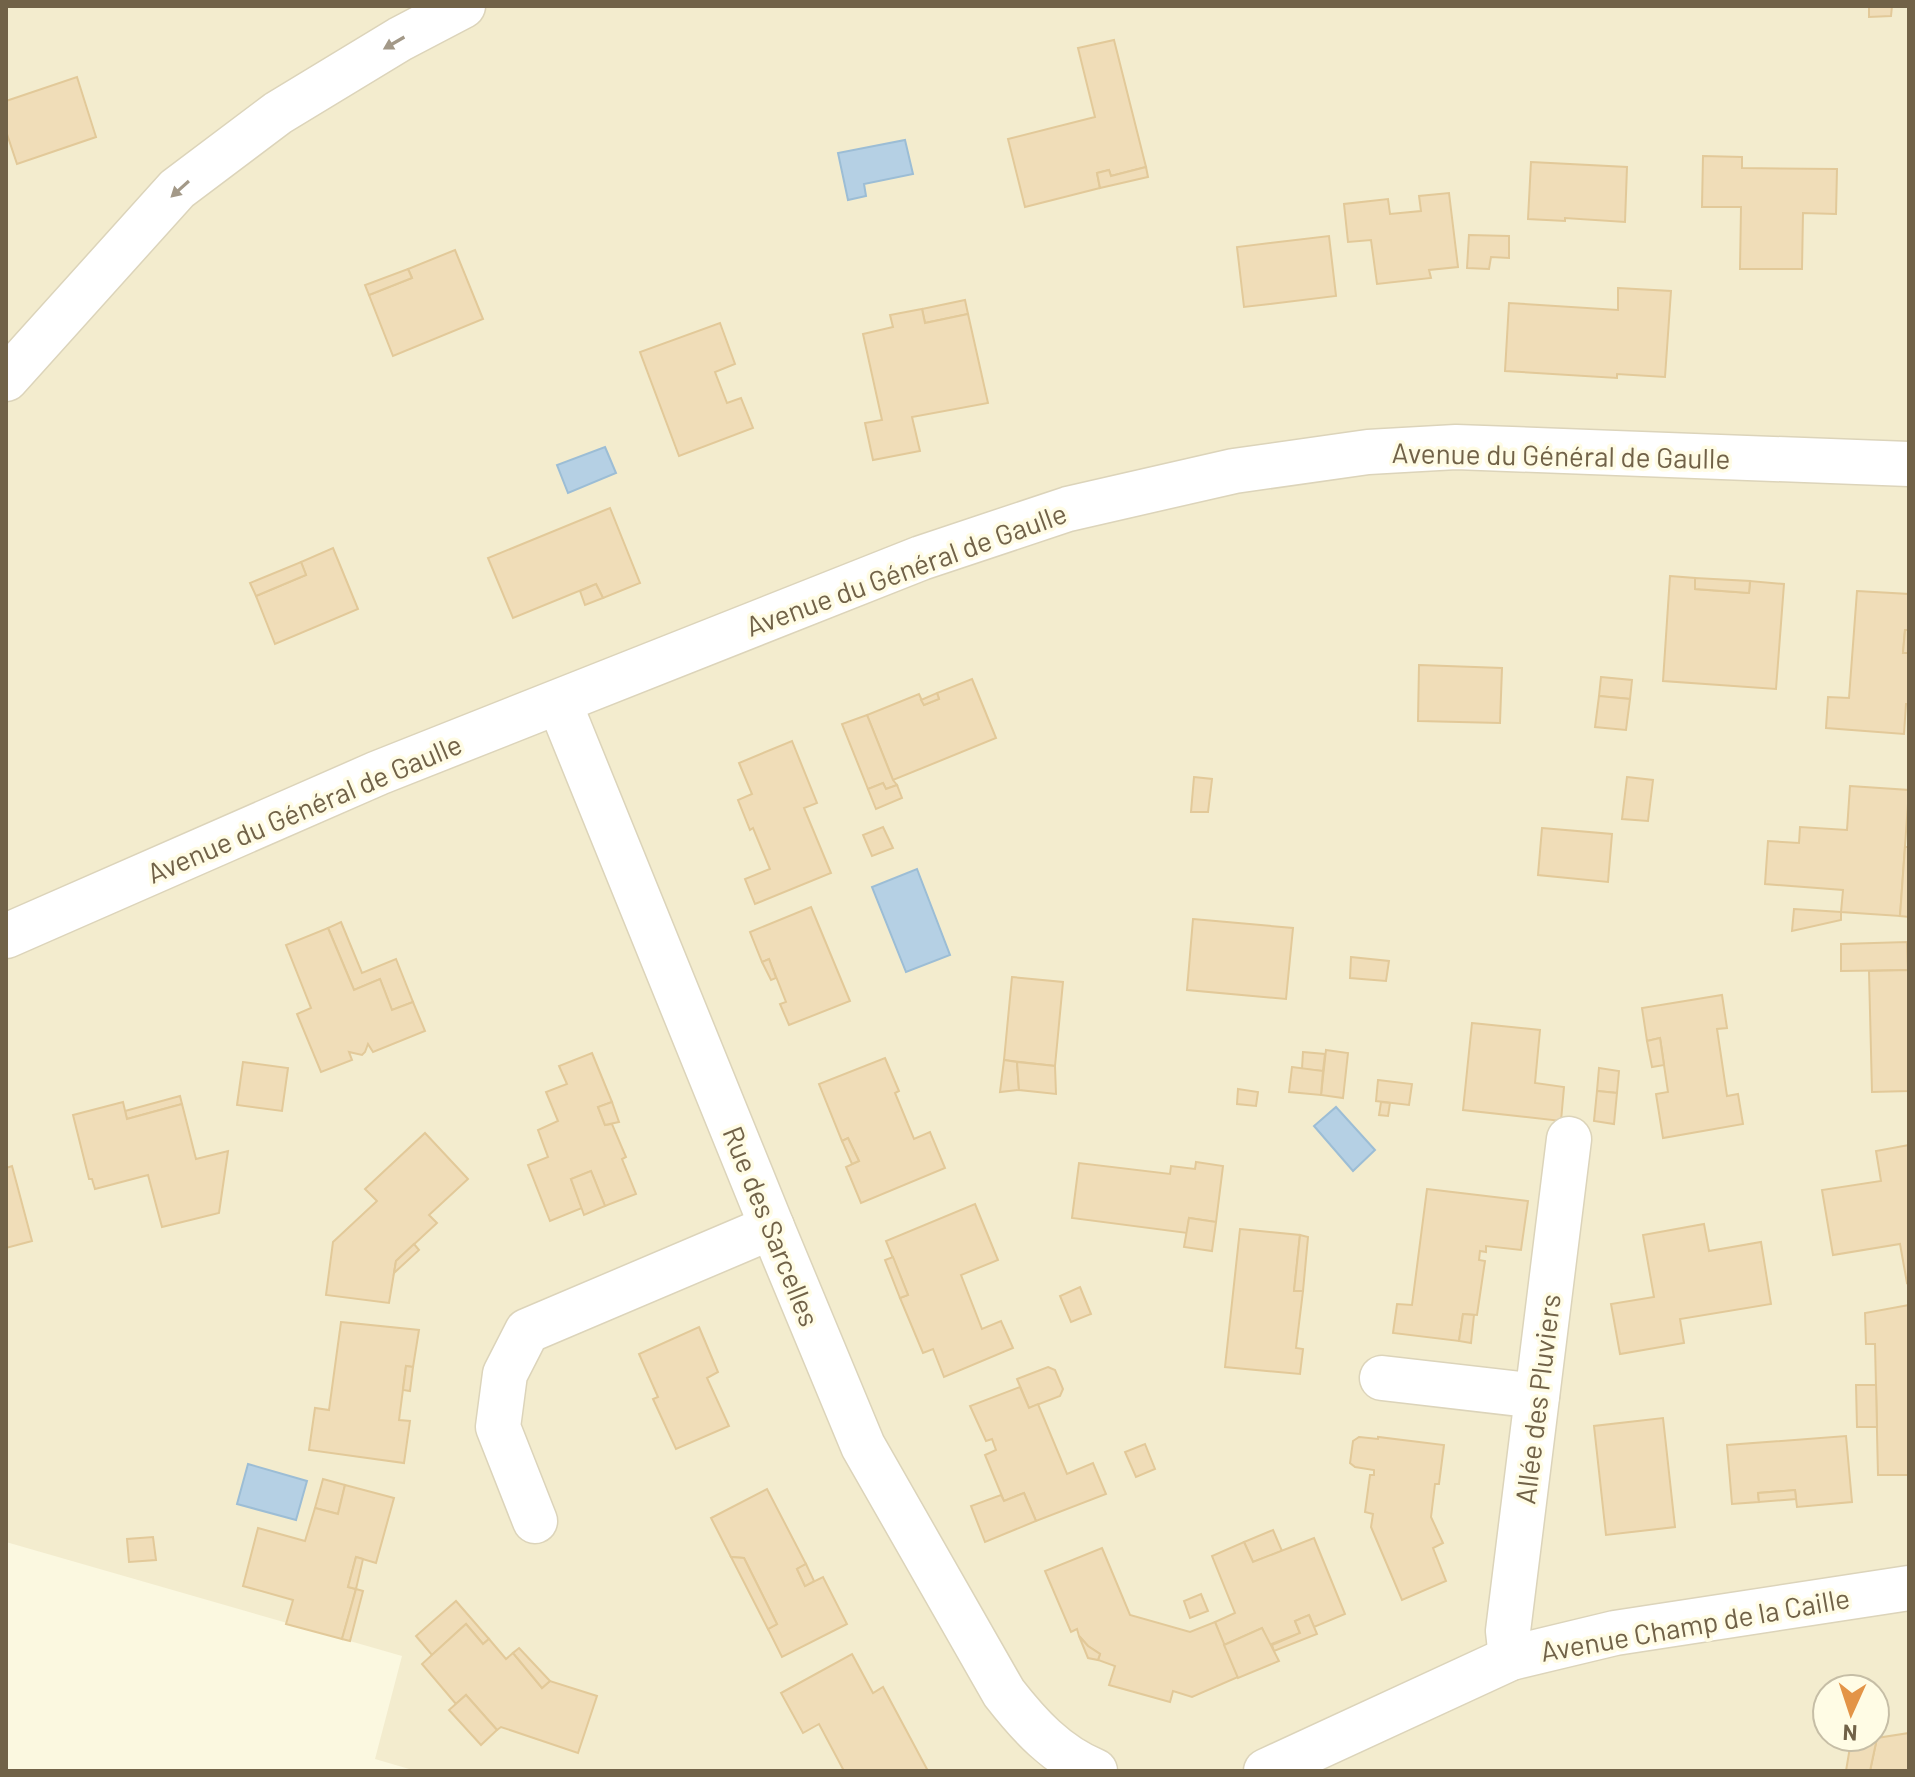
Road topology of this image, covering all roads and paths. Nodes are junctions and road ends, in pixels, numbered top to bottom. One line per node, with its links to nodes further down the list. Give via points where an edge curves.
1 (463, 6): 2 (street, one-way to 2, via 278,113 177,189)
2 (6, 379)
3 (1909, 464): 4 (street, Avenue du Général de Gaulle, via 1456,447 1368,452 1234,471 1068,509 921,558)
4 (559, 702): 5 (street, Avenue du Général de Gaulle, via 378,773); 7 (street, Rue des Sarcelles)
5 (6, 936)
6 (1569, 1139): 9 (street, Allée des Pluviers)
7 (772, 1227): 10 (street, via 527,1331 505,1374 498,1427); 13 (street, Rue des Sarcelles, via 863,1446 1004,1693 1031,1726 1074,1762)
8 (1382, 1378): 9 (street)
9 (1537, 1396): 12 (street, Allée des Pluviers, via 1508,1631)
10 (535, 1521)
11 (1909, 1588): 12 (street, Avenue Champ de la Caille, via 1615,1633)
12 (1511, 1658): 14 (street, Avenue Champ de la Caille)
13 (1095, 1771)
14 (1266, 1771)

